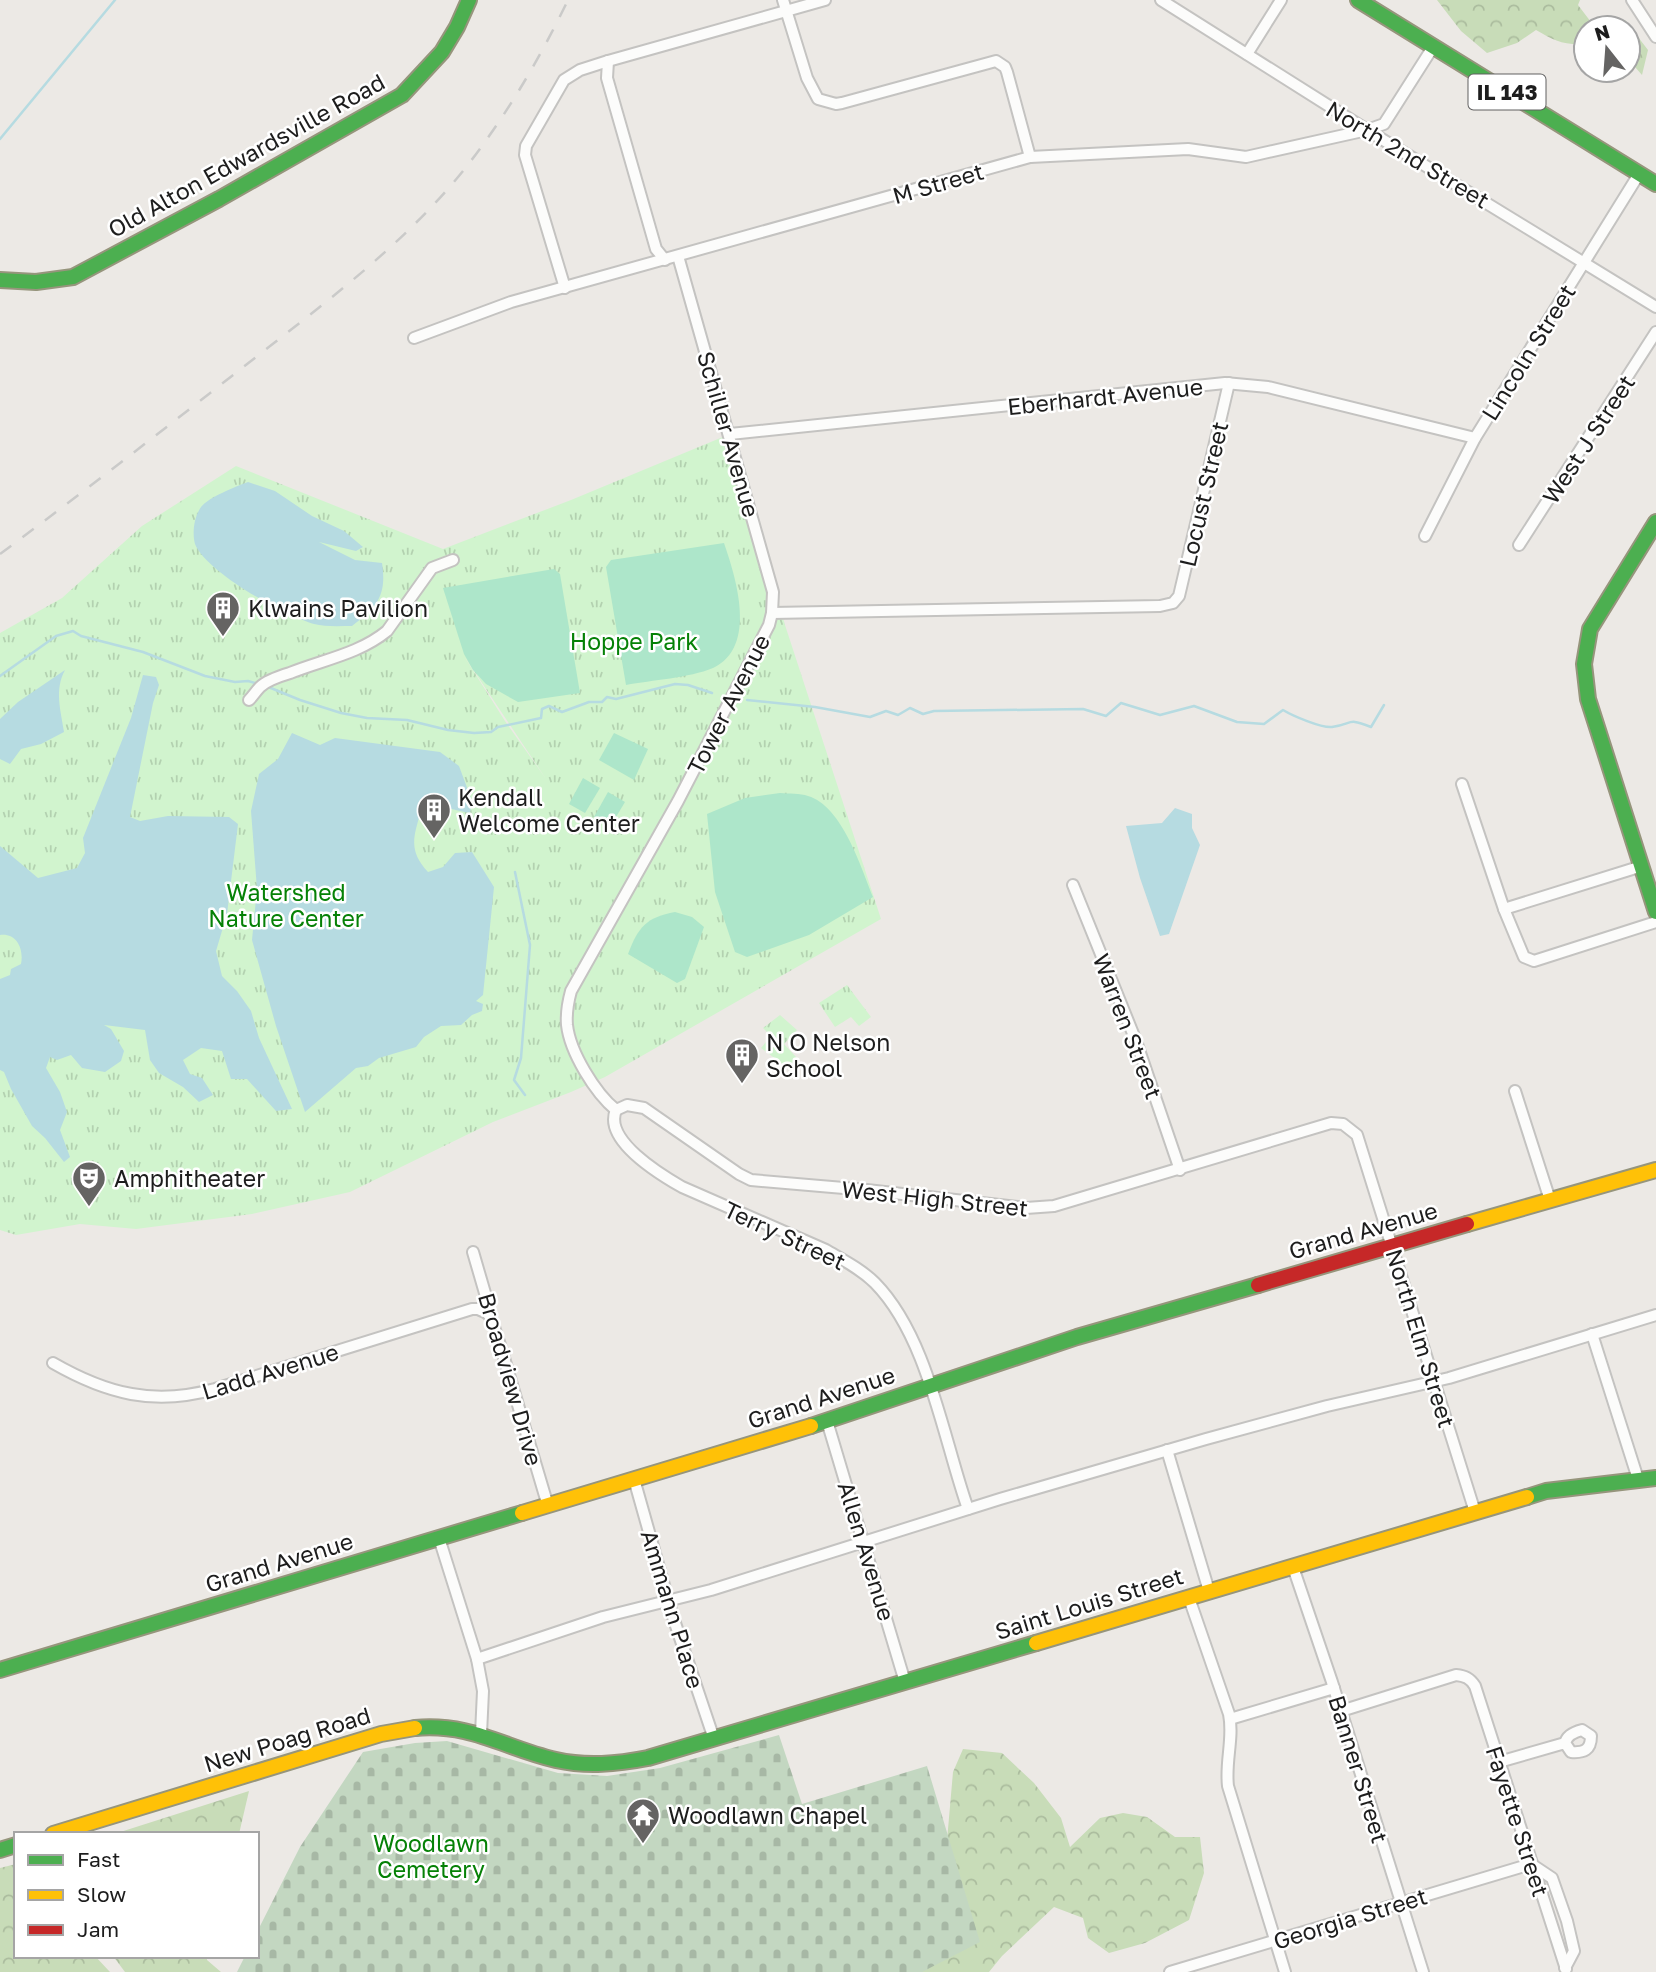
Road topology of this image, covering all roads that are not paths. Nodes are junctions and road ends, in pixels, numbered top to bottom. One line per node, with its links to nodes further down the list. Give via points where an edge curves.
1 (469, 0): 19 (street, Old Alton Edwardsville Road, via 443,52 402,95 73,276 35,283)
2 (825, 0): 7 (street)
3 (1161, 0): 10 (street, North 2nd Street)
4 (1280, 0): 10 (street)
5 (1358, 0): 9 (street, IL 143)
6 (1632, 0): 8 (street)
7 (784, 5): 11 (street); 13 (street, via 818,99 836,104 1001,62)
8 (1656, 37)
9 (1433, 47): 12 (street, M Street, via 1384,124); 14 (street, IL 143)
10 (1247, 54): 12 (street, North 2nd Street)
11 (608, 61): 17 (street, via 610,90 656,249); 20 (street, via 570,75 561,84 526,146)
12 (1367, 130): 13 (street, M Street, via 1246,157 1188,149); 18 (street, North 2nd Street)
13 (1030, 157): 16 (street, M Street)
14 (1639, 174): 15 (street, IL 143); 18 (street, Lincoln Street)
15 (1656, 184)
16 (678, 256): 17 (street, M Street); 25 (street, Schiller Avenue)
17 (665, 260): 20 (street, M Street)
18 (1584, 261): 21 (street, North 2nd Street); 26 (street, Lincoln Street)
19 (0, 280)
20 (565, 288): 23 (street, M Street, via 511,302)
21 (1656, 307)
22 (1656, 332): 29 (street, West J Street)
23 (414, 338)
24 (1229, 383): 25 (street, Eberhardt Avenue); 26 (street, Eberhardt Avenue, via 1268,387); 31 (street, Locust Street, via 1180,596)
25 (730, 434): 32 (street, Schiller Avenue, via 773,592)
26 (1475, 438): 28 (street, Lincoln Street)
27 (1656, 522): 35 (street, via 1590,629 1584,659 1588,698)
28 (1425, 536)
29 (1519, 545)
30 (453, 560): 33 (street, via 432,568 378,639 272,680)
31 (1173, 603): 32 (street, Tower Avenue)
32 (772, 613): 41 (street, Tower Avenue, via 678,801 571,991 566,1016 574,1048 601,1096)
33 (249, 700)
34 (1462, 784): 37 (street)
35 (1642, 866): 37 (street); 38 (street)
36 (1073, 885): 43 (street, Warren Street, via 1136,1041)
37 (1504, 909): 39 (street, via 1521,953 1534,961)
38 (1656, 912)
39 (1656, 922)
40 (1516, 1091): 45 (street)
41 (616, 1110): 43 (street, West High Street, via 627,1105 644,1108 739,1174 762,1182 1039,1208); 53 (street, Terry Street, via 614,1122 630,1150 664,1176 826,1250 875,1283 903,1320)
42 (1350, 1127): 43 (street, West High Street, via 1331,1123); 46 (street, North Elm Street, via 1357,1135)
43 (1180, 1170)
44 (1656, 1170): 45 (street, Grand Avenue)
45 (1550, 1200): 46 (street, Grand Avenue)
46 (1392, 1245): 52 (street, North Elm Street); 53 (street, Grand Avenue, via 1077,1337)
47 (473, 1252): 48 (street, Broadview Drive)
48 (488, 1313): 51 (street, Ladd Avenue, via 472,1309 179,1397 124,1394); 59 (street, Broadview Drive)
49 (1656, 1315): 50 (street)
50 (1592, 1334): 52 (street); 58 (street)
51 (53, 1363)
52 (1434, 1382): 55 (street); 61 (street, North Elm Street)
53 (930, 1386): 54 (street, Grand Avenue); 60 (street, Terry Street)
54 (827, 1421): 57 (street, Grand Avenue); 63 (street, Allen Avenue)
55 (1167, 1450): 60 (street); 65 (street)
56 (1656, 1478): 58 (street, Saint Louis Street)
57 (634, 1479): 59 (street, Grand Avenue); 67 (street, Ammann Place)
58 (1638, 1479): 61 (street, Saint Louis Street, via 1553,1489)
59 (548, 1506): 62 (street, Grand Avenue)
60 (968, 1509): 63 (street)
61 (1475, 1512): 64 (street, Saint Louis Street)
62 (439, 1538): 68 (street); 69 (street, Grand Avenue)
63 (864, 1543): 67 (street); 70 (street, Allen Avenue)
64 (1293, 1567): 65 (street, Saint Louis Street); 71 (street, Banner Street)
65 (1209, 1591): 66 (street, Saint Louis Street)
66 (1189, 1598): 70 (street, Saint Louis Street); 73 (street)
67 (668, 1601): 68 (street, via 603,1617); 75 (street, Ammann Place)
68 (477, 1659): 74 (street, via 483,1691)
69 (0, 1670)
70 (905, 1682): 75 (street, Saint Louis Street)
71 (1334, 1688): 72 (street, Banner Street); 73 (street)
72 (1341, 1711): 78 (street, Fayette Street, via 1463,1676 1475,1686); 81 (street, Banner Street)
73 (1230, 1719): 82 (street, via 1228,1786)
74 (481, 1734): 77 (street, New Poag Road); 79 (street, New Poag Road, via 431,1727 393,1731)
75 (714, 1739): 77 (street, Saint Louis Street, via 648,1758 606,1764 567,1762)
76 (1565, 1743): 78 (street)
77 (536, 1753)
78 (1499, 1762): 80 (street, Fayette Street)
79 (59, 1832)
80 (1531, 1864): 81 (street, Georgia Street); 83 (street, Fayette Street); 83 (street, via 1552,1878 1560,1901 1574,1951)
81 (1401, 1903): 82 (street, Georgia Street); 86 (street, Banner Street)
82 (1275, 1941): 84 (street, Georgia Street); 85 (street)
83 (1566, 1970)
84 (1170, 1972)
85 (1285, 1972)
86 (1423, 1972)

